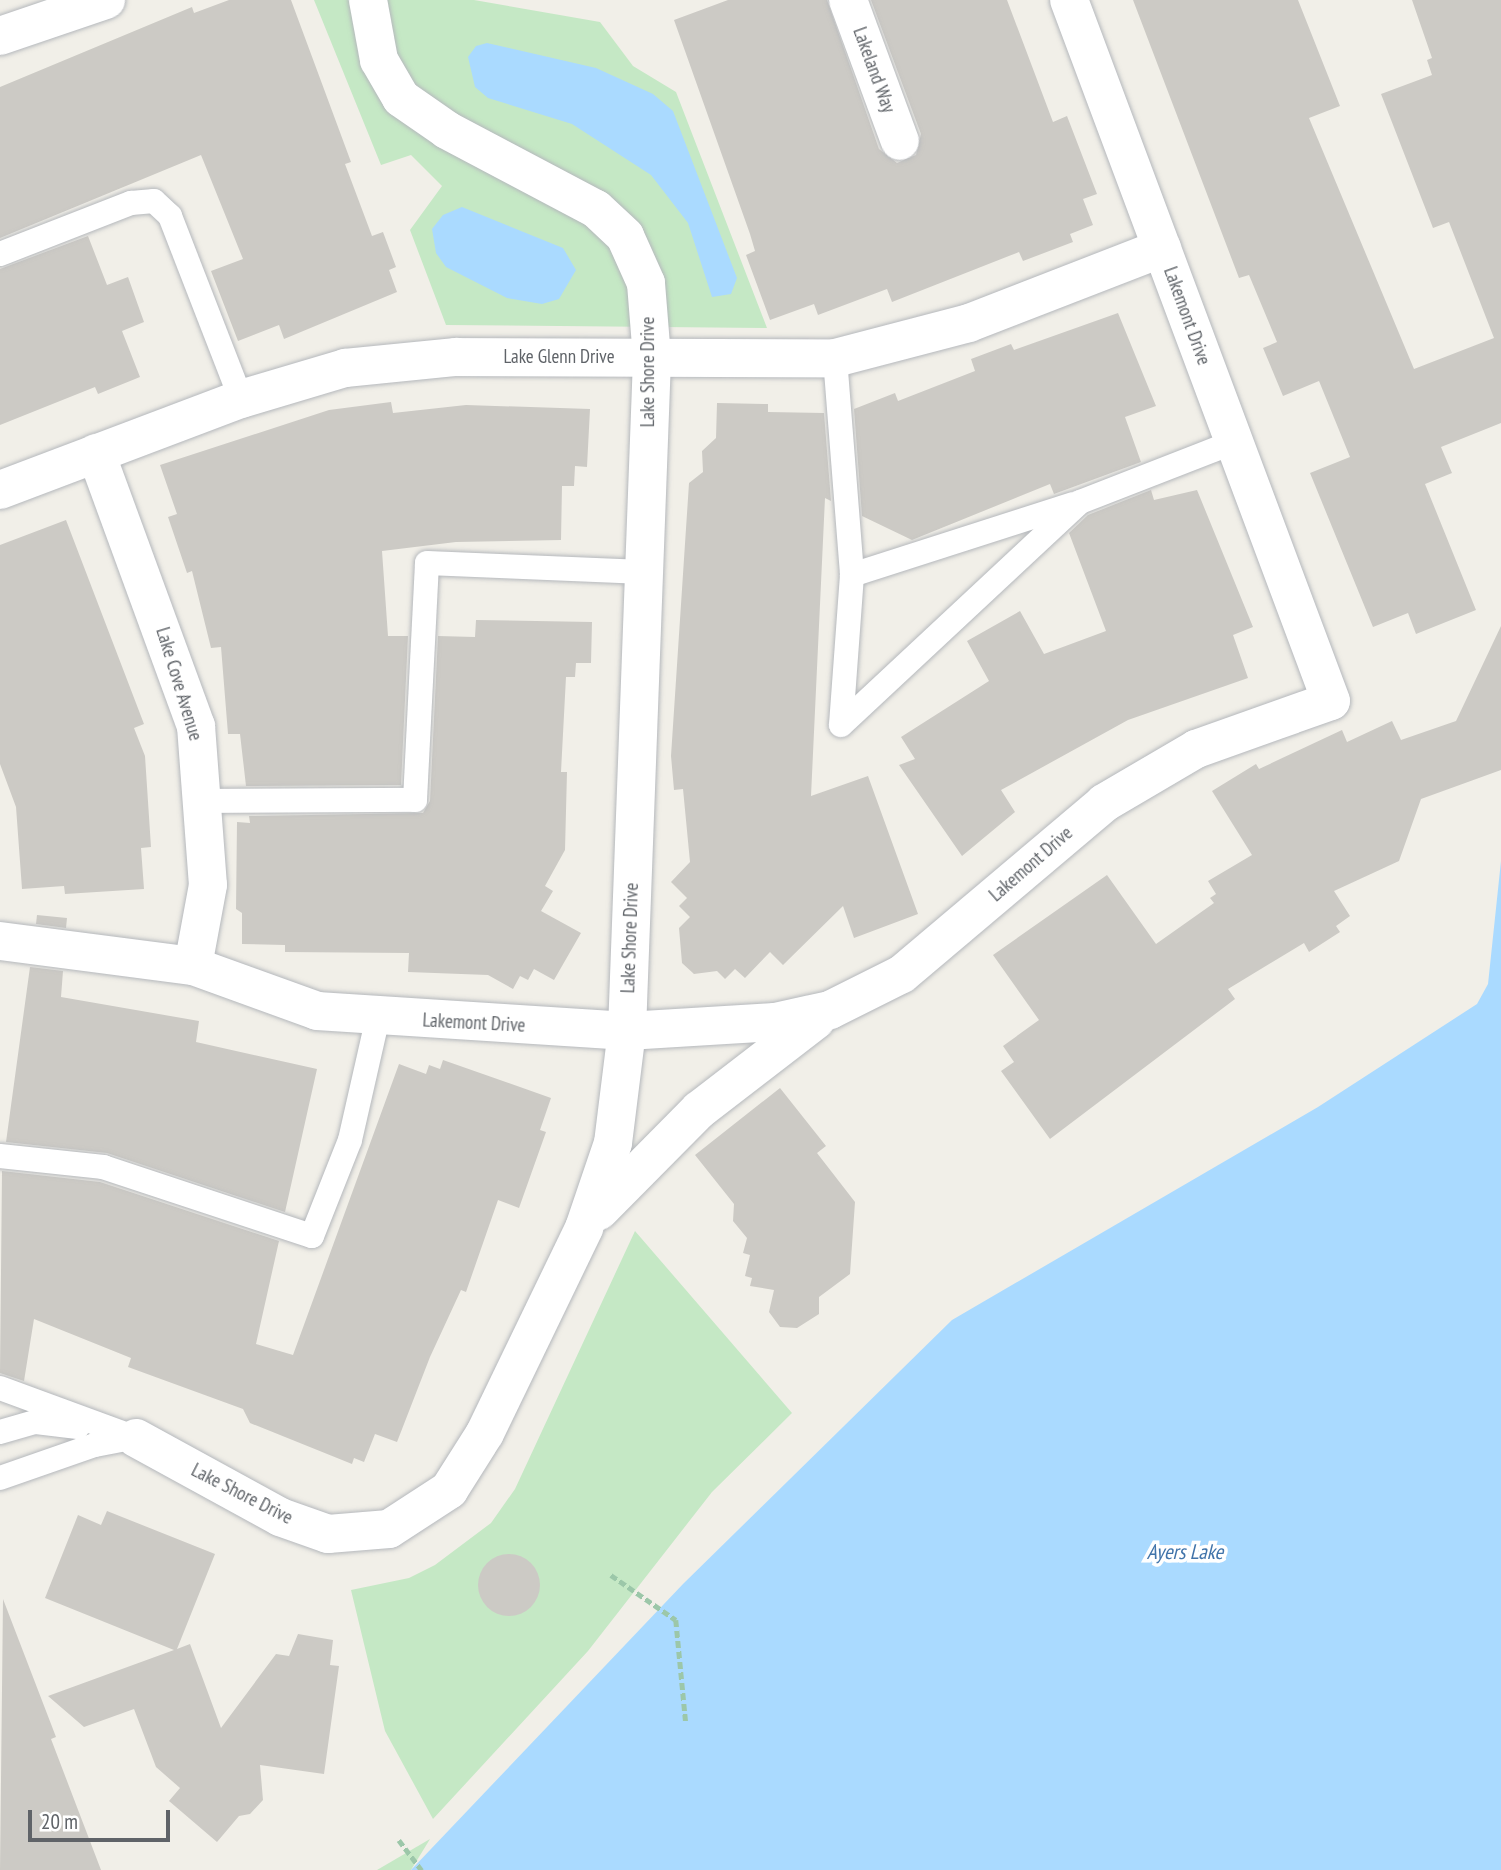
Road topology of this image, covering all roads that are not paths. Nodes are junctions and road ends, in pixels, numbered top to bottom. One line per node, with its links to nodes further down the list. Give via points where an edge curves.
1 (106, 0): 5 (street)
2 (368, 0): 9 (street, Lake Shore Drive, via 379,60 401,98 447,130 596,208 625,236 646,283)
3 (848, 0): 6 (street, Lakeland Way)
4 (1069, 0): 7 (street, Lakemont Drive)
5 (0, 36)
6 (900, 141)
7 (1162, 248): 10 (street, Lake Glenn Drive, via 969,323); 12 (street, Lakemont Drive)
8 (0, 254): 11 (lane, via 131,203 154,201 170,216)
9 (652, 358): 10 (street, Lake Glenn Drive); 11 (street, Lake Glenn Drive, via 456,357 359,366); 16 (street, Lake Shore Drive)
10 (835, 358): 17 (lane)
11 (241, 399): 13 (street, Lake Glenn Drive)
12 (1234, 442): 15 (lane); 21 (street, Lakemont Drive, via 1331,701 1196,749 1104,803 902,974)
13 (96, 453): 14 (street, Lake Glenn Drive); 18 (street, Lake Cove Avenue, via 196,726)
14 (0, 490)
15 (1080, 502): 17 (lane); 17 (lane, via 841,725)
16 (644, 572): 18 (lane, via 427,563 415,800); 23 (street, Lake Shore Drive)
17 (852, 575)
18 (205, 801): 20 (street, Lake Cove Avenue, via 208,885)
19 (0, 941): 20 (street, Lakemont Drive)
20 (193, 966): 22 (street, Lakemont Drive, via 317,1011)
21 (830, 1010): 23 (street, Lakemont Drive, via 731,1029); 25 (street, via 699,1110)
22 (378, 1017): 23 (street, Lakemont Drive); 24 (lane, via 350,1140 312,1236 103,1167)
23 (627, 1031): 25 (street, Lake Shore Drive, via 613,1143)
24 (0, 1156)
25 (583, 1228): 28 (street, Lake Shore Drive, via 485,1433 449,1490 389,1529 328,1534 292,1521)
26 (0, 1388): 28 (lane)
27 (0, 1432): 28 (lane, Lake Shore Drive, via 51,1422)
28 (136, 1438): 29 (lane, via 95,1445)
29 (0, 1478)

